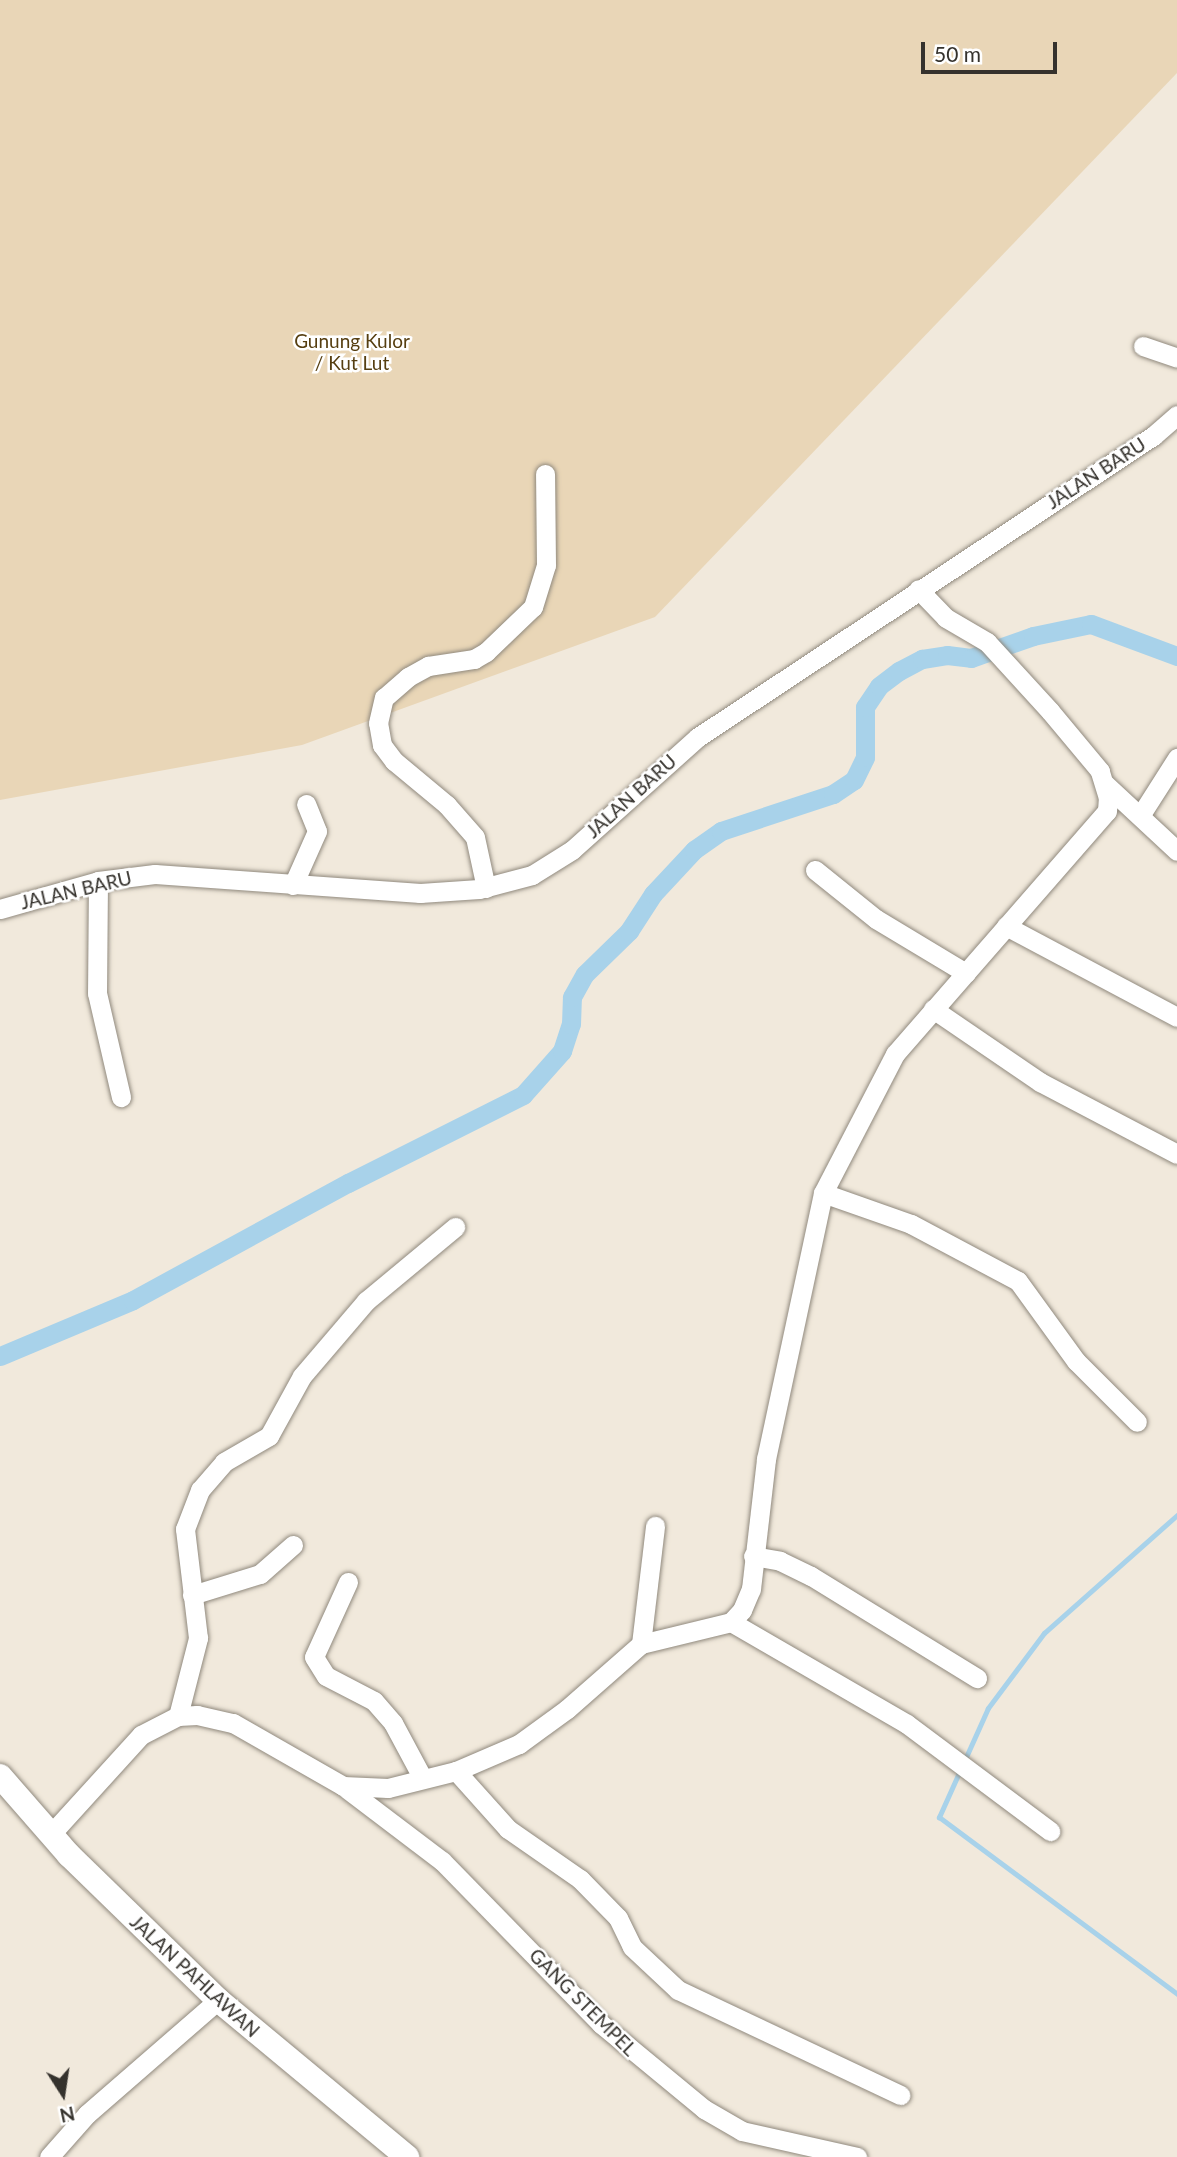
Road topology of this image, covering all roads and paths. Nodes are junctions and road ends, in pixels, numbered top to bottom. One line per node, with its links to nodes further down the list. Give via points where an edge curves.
1 (1143, 346): 2 (street)
2 (1177, 358)
3 (1175, 422): 5 (street, JALAN BARU)
4 (545, 474): 14 (street, via 546,565 533,607 486,652 428,666 408,677 384,698 378,723 382,745 394,761 447,805 475,837)
5 (918, 589): 7 (street, via 946,618 987,642 1004,658); 14 (street, JALAN BARU, via 698,737 552,864 532,875)
6 (1177, 758): 9 (street)
7 (1105, 784): 9 (street); 16 (street, via 1107,810)
8 (306, 804): 13 (street, via 317,831)
9 (1140, 816): 10 (street)
10 (1177, 851)
11 (815, 870): 17 (street, via 876,919)
12 (98, 881): 13 (street, JALAN BARU, via 155,874); 15 (street, JALAN BARU); 20 (street, via 97,993)
13 (293, 885): 14 (street, JALAN BARU, via 420,893)
14 (486, 888)
15 (0, 909)
16 (1006, 926): 17 (street); 19 (street)
17 (966, 973): 18 (street)
18 (933, 1009): 21 (street, via 1040,1082); 22 (street, via 895,1054)
19 (1177, 1017)
20 (121, 1097)
21 (1177, 1154)
22 (823, 1193): 24 (street, via 911,1224 1018,1281 1076,1361); 27 (street, via 766,1459)
23 (455, 1227): 29 (street, via 366,1301 302,1376 269,1436 209,1476 185,1530)
24 (1137, 1422)
25 (655, 1526): 31 (street)
26 (293, 1545): 29 (street, via 260,1574)
27 (753, 1556): 30 (street, via 751,1589); 32 (street, via 780,1561 811,1576)
28 (348, 1582): 36 (street, via 314,1657 326,1676 374,1702 387,1716)
29 (192, 1595): 33 (street, via 198,1638)
30 (731, 1622): 31 (street); 38 (street, via 907,1724)
31 (641, 1644): 34 (street, via 527,1738)
32 (977, 1678)
33 (178, 1716): 37 (street, GANG STEMPEL, via 233,1723); 39 (street, via 141,1735)
34 (456, 1771): 36 (street); 41 (street, via 508,1829 580,1879 618,1918 632,1947 678,1990)
35 (0, 1776): 39 (main road, JALAN PAHLAWAN)
36 (422, 1777): 37 (street, via 371,1790)
37 (343, 1786): 44 (street, GANG STEMPEL, via 442,1861 601,2024 704,2109 742,2131)
38 (1050, 1830)
39 (51, 1834): 40 (main road, JALAN PAHLAWAN)
40 (218, 2000): 42 (street, via 84,2118); 43 (main road, JALAN PAHLAWAN)
41 (900, 2095)
42 (49, 2157)
43 (407, 2157)
44 (857, 2157)

